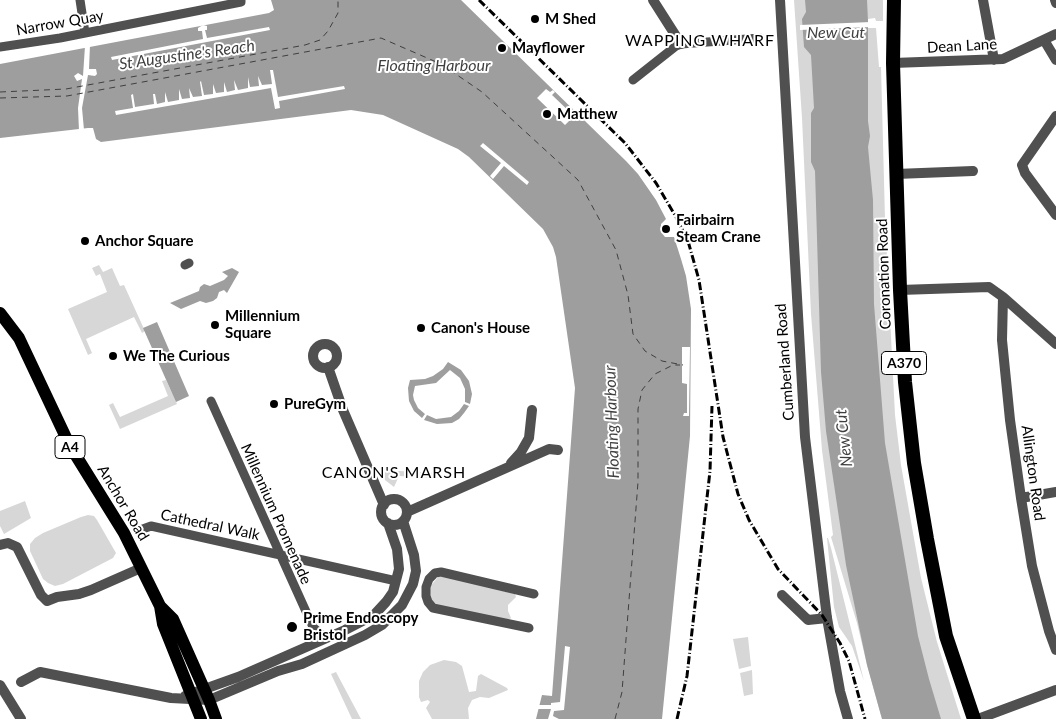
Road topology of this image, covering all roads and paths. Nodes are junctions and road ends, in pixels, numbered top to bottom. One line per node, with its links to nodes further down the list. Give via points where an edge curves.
1 (80, 0): 7 (street)
2 (241, 0): 7 (street, Narrow Quay)
3 (652, 0): 11 (street)
4 (780, 0): 43 (street, Cumberland Road, via 803,412)
5 (894, 0): 15 (highway, Coronation Road / A370)
6 (983, 0): 13 (street)
7 (85, 33): 12 (street, Narrow Quay)
8 (1056, 34): 10 (street, Dean Lane)
9 (760, 38): 11 (street)
10 (1044, 40): 13 (street, Dean Lane, via 1009,57); 14 (street)
11 (681, 44): 16 (street)
12 (0, 47)
13 (994, 60): 15 (street, Dean Lane)
14 (1056, 60)
15 (893, 63): 19 (highway, Coronation Road / A370)
16 (633, 80)
17 (1056, 116): 20 (street, via 1022,165)
18 (973, 170): 19 (street)
19 (896, 174): 21 (highway, Coronation Road / A370)
20 (1056, 214)
21 (900, 290): 22 (street, via 989,286); 56 (highway, Coronation Road / A370, via 905,382 927,540 946,636)
22 (1003, 297): 24 (street); 31 (street, Allington Road, via 1003,349)
23 (0, 313): 38 (main road, Anchor Road / A4, via 19,338 70,446 124,533)
24 (1056, 344)
25 (328, 367): 32 (street, via 342,410)
26 (210, 401): 37 (street, Millennium Promenade)
27 (532, 410): 29 (street, via 526,445)
28 (558, 450): 29 (street, via 549,449)
29 (507, 467): 33 (street)
30 (1056, 492): 31 (street)
31 (1021, 498): 46 (street, Allington Road, via 1032,566)
32 (387, 502): 33 (street, via 399,501); 34 (street, via 381,513)
33 (404, 512): 34 (street, via 396,525); 50 (street, via 416,571 402,605 388,621 309,660)
34 (388, 523): 50 (street, via 397,549 399,569 392,592 374,615)
35 (140, 530): 37 (street, Cathedral Walk, via 151,526)
36 (0, 545): 38 (street, via 8,542 17,547 41,595 48,601 91,590)
37 (279, 554): 39 (street, Cathedral Walk); 45 (street, Millennium Promenade, via 313,627)
38 (141, 568): 42 (main road, Anchor Road / A4)
39 (392, 580)
40 (534, 594): 44 (street, via 441,572 422,586 433,608)
41 (782, 595): 43 (street, via 808,620)
42 (160, 606): 50 (main road, Anchor Road / A4, via 173,619); 51 (main road, Anchor Road / A4, via 163,624)
43 (827, 618): 55 (street, Cumberland Road)
44 (529, 628)
45 (322, 635)
46 (1056, 650)
47 (21, 682): 51 (street, via 40,672 171,698)
48 (0, 685): 52 (street)
49 (1056, 690): 57 (street)
50 (207, 694): 51 (street); 54 (main road, Anchor Road / A4)
51 (189, 697): 53 (main road, Anchor Road / A4)
52 (21, 719)
53 (202, 719)
54 (216, 719)
55 (848, 719)
56 (974, 719)
57 (978, 719)

